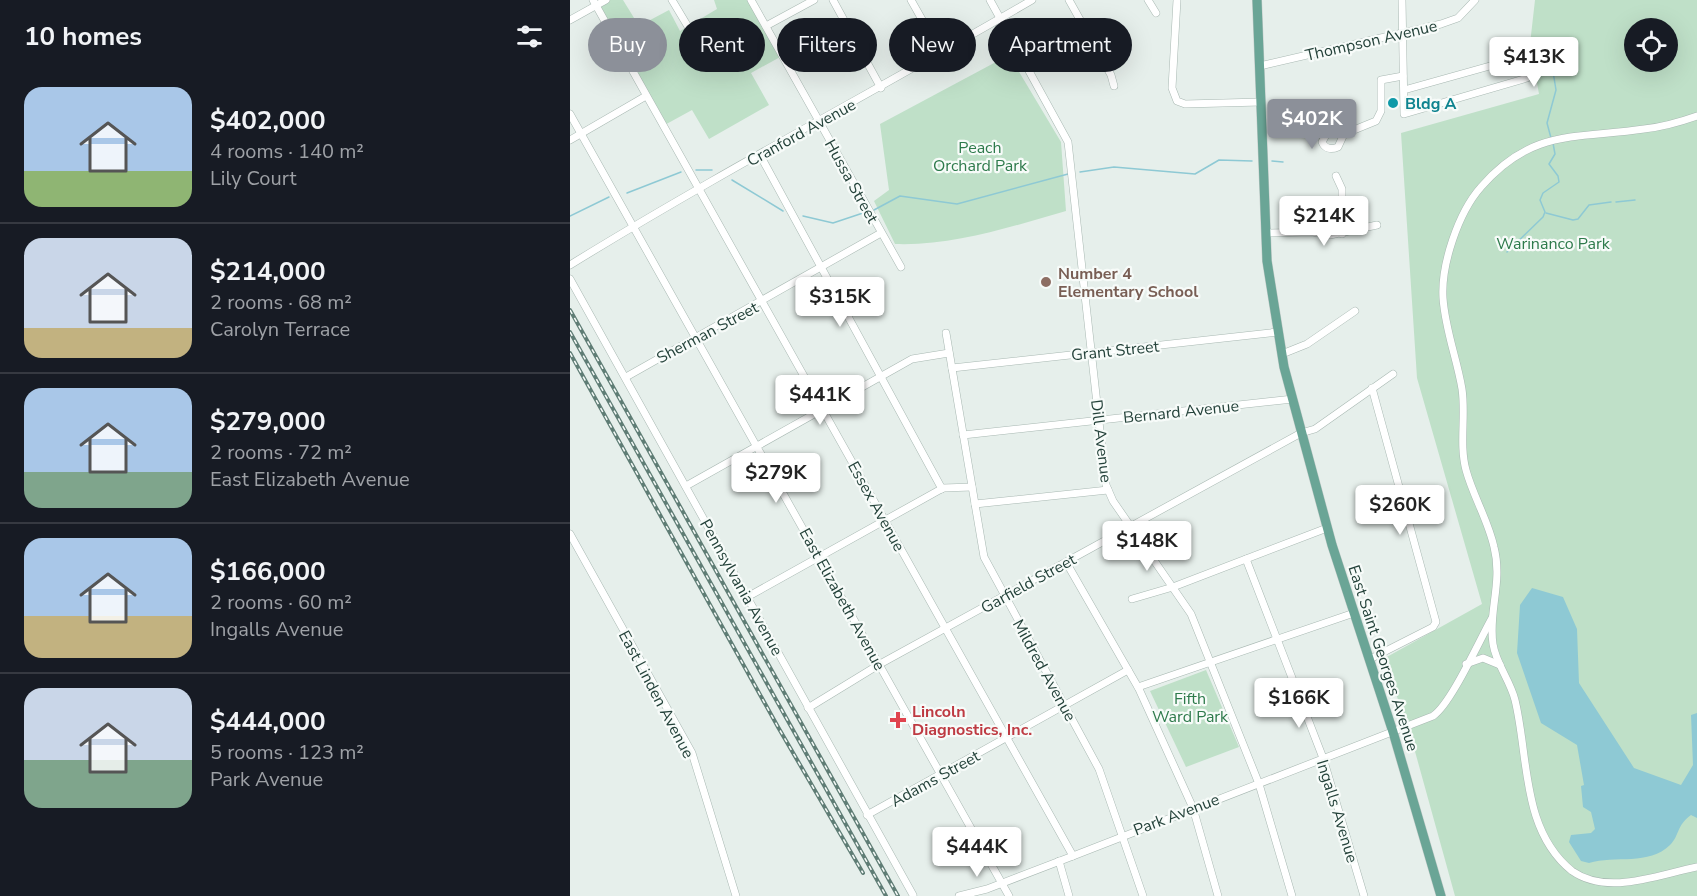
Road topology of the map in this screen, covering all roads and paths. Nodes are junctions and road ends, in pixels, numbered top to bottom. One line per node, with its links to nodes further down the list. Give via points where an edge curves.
1 (606, 0): 15 (street)
2 (672, 0): 17 (street)
3 (751, 0): 21 (street, Hussa Street)
4 (814, 0): 21 (street)
5 (833, 0): 28 (street)
6 (911, 0): 18 (street)
7 (990, 0): 19 (street, Dill Avenue)
8 (1032, 0): 19 (street, Cranford Avenue)
9 (1069, 0): 27 (street)
10 (1148, 0): 16 (street)
11 (1177, 0): 31 (street, via 1172,88 1177,101 1185,105)
12 (1257, 0): 23 (main road, East Saint Georges Avenue)
13 (1402, 0): 22 (street)
14 (1476, 0): 22 (street, Thompson Avenue, via 1458,18)
15 (594, 3): 20 (street); 30 (street, Essex Avenue)
16 (1156, 13)
17 (683, 18)
18 (921, 18)
19 (1000, 18)
20 (570, 20)
21 (766, 26): 34 (street, Hussa Street)
22 (1403, 33): 23 (street, Thompson Avenue); 26 (street)
23 (1260, 66): 31 (main road, East Saint Georges Avenue)
24 (908, 72): 28 (street, Cranford Avenue)
25 (1030, 72): 56 (street, Dill Avenue, via 1068,142)
26 (1404, 76): 29 (street); 36 (street, via 1381,80 1381,111 1376,121)
27 (1114, 86)
28 (881, 88): 34 (street, Cranford Avenue)
29 (1404, 90): 29 (street, via 1404,114 1527,78 1522,57)
30 (646, 96): 35 (street); 40 (street, Essex Avenue)
31 (1261, 102): 44 (main road, East Saint Georges Avenue)
32 (570, 114): 35 (street, East Elizabeth Avenue)
33 (1697, 116): 86 (street, via 1652,128 1559,137 1545,142 1503,166 1479,188 1452,241 1444,270 1443,299 1462,391 1463,456 1496,555 1498,592)
34 (819, 122): 38 (street, Cranford Avenue); 43 (street, Hussa Street)
35 (581, 133): 37 (street); 42 (street, East Elizabeth Avenue)
36 (1344, 134)
37 (570, 140)
38 (760, 155): 40 (street, Cranford Avenue); 47 (street)
39 (1336, 176): 45 (street, via 1342,189)
40 (699, 190): 42 (street, Cranford Avenue); 50 (street, Essex Avenue)
41 (1377, 225): 45 (street)
42 (633, 226): 46 (street, Cranford Avenue); 54 (street, East Elizabeth Avenue)
43 (881, 232): 47 (street, Sherman Street); 48 (street, Hussa Street)
44 (1266, 233): 45 (street); 52 (main road, East Saint Georges Avenue)
45 (1342, 234)
46 (570, 265)
47 (820, 266): 50 (street, Sherman Street); 60 (street)
48 (902, 267)
49 (570, 279): 61 (street, Pennsylvania Avenue)
50 (762, 302): 54 (street, Sherman Street); 64 (street, Essex Avenue)
51 (1355, 311): 57 (street, via 1307,344)
52 (1278, 332): 56 (street, Grant Street); 57 (main road, East Saint Georges Avenue)
53 (946, 333): 55 (street)
54 (694, 336): 61 (street, Sherman Street); 68 (street, East Elizabeth Avenue)
55 (949, 353): 58 (street); 60 (street, via 912,359)
56 (1091, 353): 58 (street, Grant Street); 65 (street, Dill Avenue)
57 (1282, 354): 63 (main road, East Saint Georges Avenue)
58 (952, 368): 67 (street)
59 (1393, 374): 62 (street, Garfield Street)
60 (881, 376): 64 (street); 71 (street)
61 (626, 377): 69 (street, Pennsylvania Avenue)
62 (1372, 388): 66 (street, Garfield Street, via 1316,429); 89 (street, via 1436,622)
63 (1293, 399): 65 (street, Bernard Avenue); 66 (main road, East Saint Georges Avenue)
64 (823, 410): 68 (street); 74 (street, Essex Avenue)
65 (1099, 420): 67 (street, Bernard Avenue); 72 (street, Dill Avenue)
66 (1301, 433): 75 (street, Garfield Street); 76 (main road, East Saint Georges Avenue)
67 (963, 435): 70 (street)
68 (756, 447): 69 (street); 78 (street, East Elizabeth Avenue)
69 (686, 486): 82 (street, Pennsylvania Avenue)
70 (972, 487): 71 (street); 73 (street, Mildred Avenue)
71 (942, 489): 74 (street)
72 (1108, 490): 73 (street); 75 (street, Dill Avenue)
73 (975, 504): 83 (street, Mildred Avenue, via 984,557)
74 (884, 519): 78 (street); 87 (street, Essex Avenue)
75 (1131, 527): 80 (street, Garfield Street); 81 (street, Dill Avenue)
76 (1327, 528): 79 (street); 85 (main road, East Saint Georges Avenue)
77 (570, 534): 111 (street, East Linden Avenue, via 692,753)
78 (820, 555): 82 (street); 92 (street, East Elizabeth Avenue)
79 (1246, 559): 81 (street); 88 (street, Ingalls Avenue)
80 (1066, 562): 83 (street, Garfield Street); 94 (street)
81 (1173, 587): 84 (street); 90 (street, Dill Avenue, via 1191,614)
82 (748, 596): 97 (street, Pennsylvania Avenue)
83 (1004, 596): 87 (street, Garfield Street); 96 (street, Mildred Avenue)
84 (1132, 598)
85 (1354, 613): 88 (street); 89 (main road, East Saint Georges Avenue)
86 (1494, 616): 91 (street, Park Avenue); 93 (street, via 1493,643)
87 (945, 628): 92 (street, Garfield Street); 99 (street, Essex Avenue)
88 (1277, 639): 90 (street); 100 (street, Ingalls Avenue)
89 (1370, 659): 98 (main road, East Saint Georges Avenue)
90 (1210, 662): 95 (street); 102 (street, Dill Avenue)
91 (1466, 664): 93 (street, via 1483,658); 98 (street, Park Avenue, via 1441,710)
92 (879, 665): 97 (street, Garfield Street); 101 (street, East Elizabeth Avenue)
93 (1500, 665): 108 (street, via 1516,704 1536,815 1557,857 1573,873 1606,885 1643,882)
94 (1128, 670): 95 (street); 96 (street, Adams Street)
95 (1138, 687): 103 (street)
96 (1064, 705): 99 (street, Adams Street); 105 (street, Mildred Avenue, via 1099,768)
97 (808, 708): 104 (street, Pennsylvania Avenue)
98 (1393, 732): 100 (street, Park Avenue); 119 (main road, East Saint Georges Avenue)
99 (1007, 738): 101 (street, Adams Street); 106 (street, Essex Avenue)
100 (1323, 758): 102 (street, Park Avenue); 118 (street, Ingalls Avenue)
101 (943, 774): 104 (street, Adams Street); 109 (street, East Elizabeth Avenue)
102 (1258, 783): 103 (street, Park Avenue); 117 (street, Dill Avenue)
103 (1193, 808): 105 (street, Park Avenue); 116 (street)
104 (867, 815): 110 (street, Pennsylvania Avenue)
105 (1124, 834): 106 (street, Park Avenue); 115 (street, Mildred Avenue)
106 (1073, 856): 107 (street, Park Avenue)
107 (1059, 861): 109 (street, Park Avenue); 114 (street)
108 (1697, 867)
109 (1003, 882): 112 (street, Park Avenue); 113 (street, East Elizabeth Avenue)
110 (913, 895)
111 (736, 896)
112 (959, 896)
113 (1009, 896)
114 (1069, 896)
115 (1143, 896)
116 (1218, 896)
117 (1292, 896)
118 (1364, 896)
119 (1441, 896)

